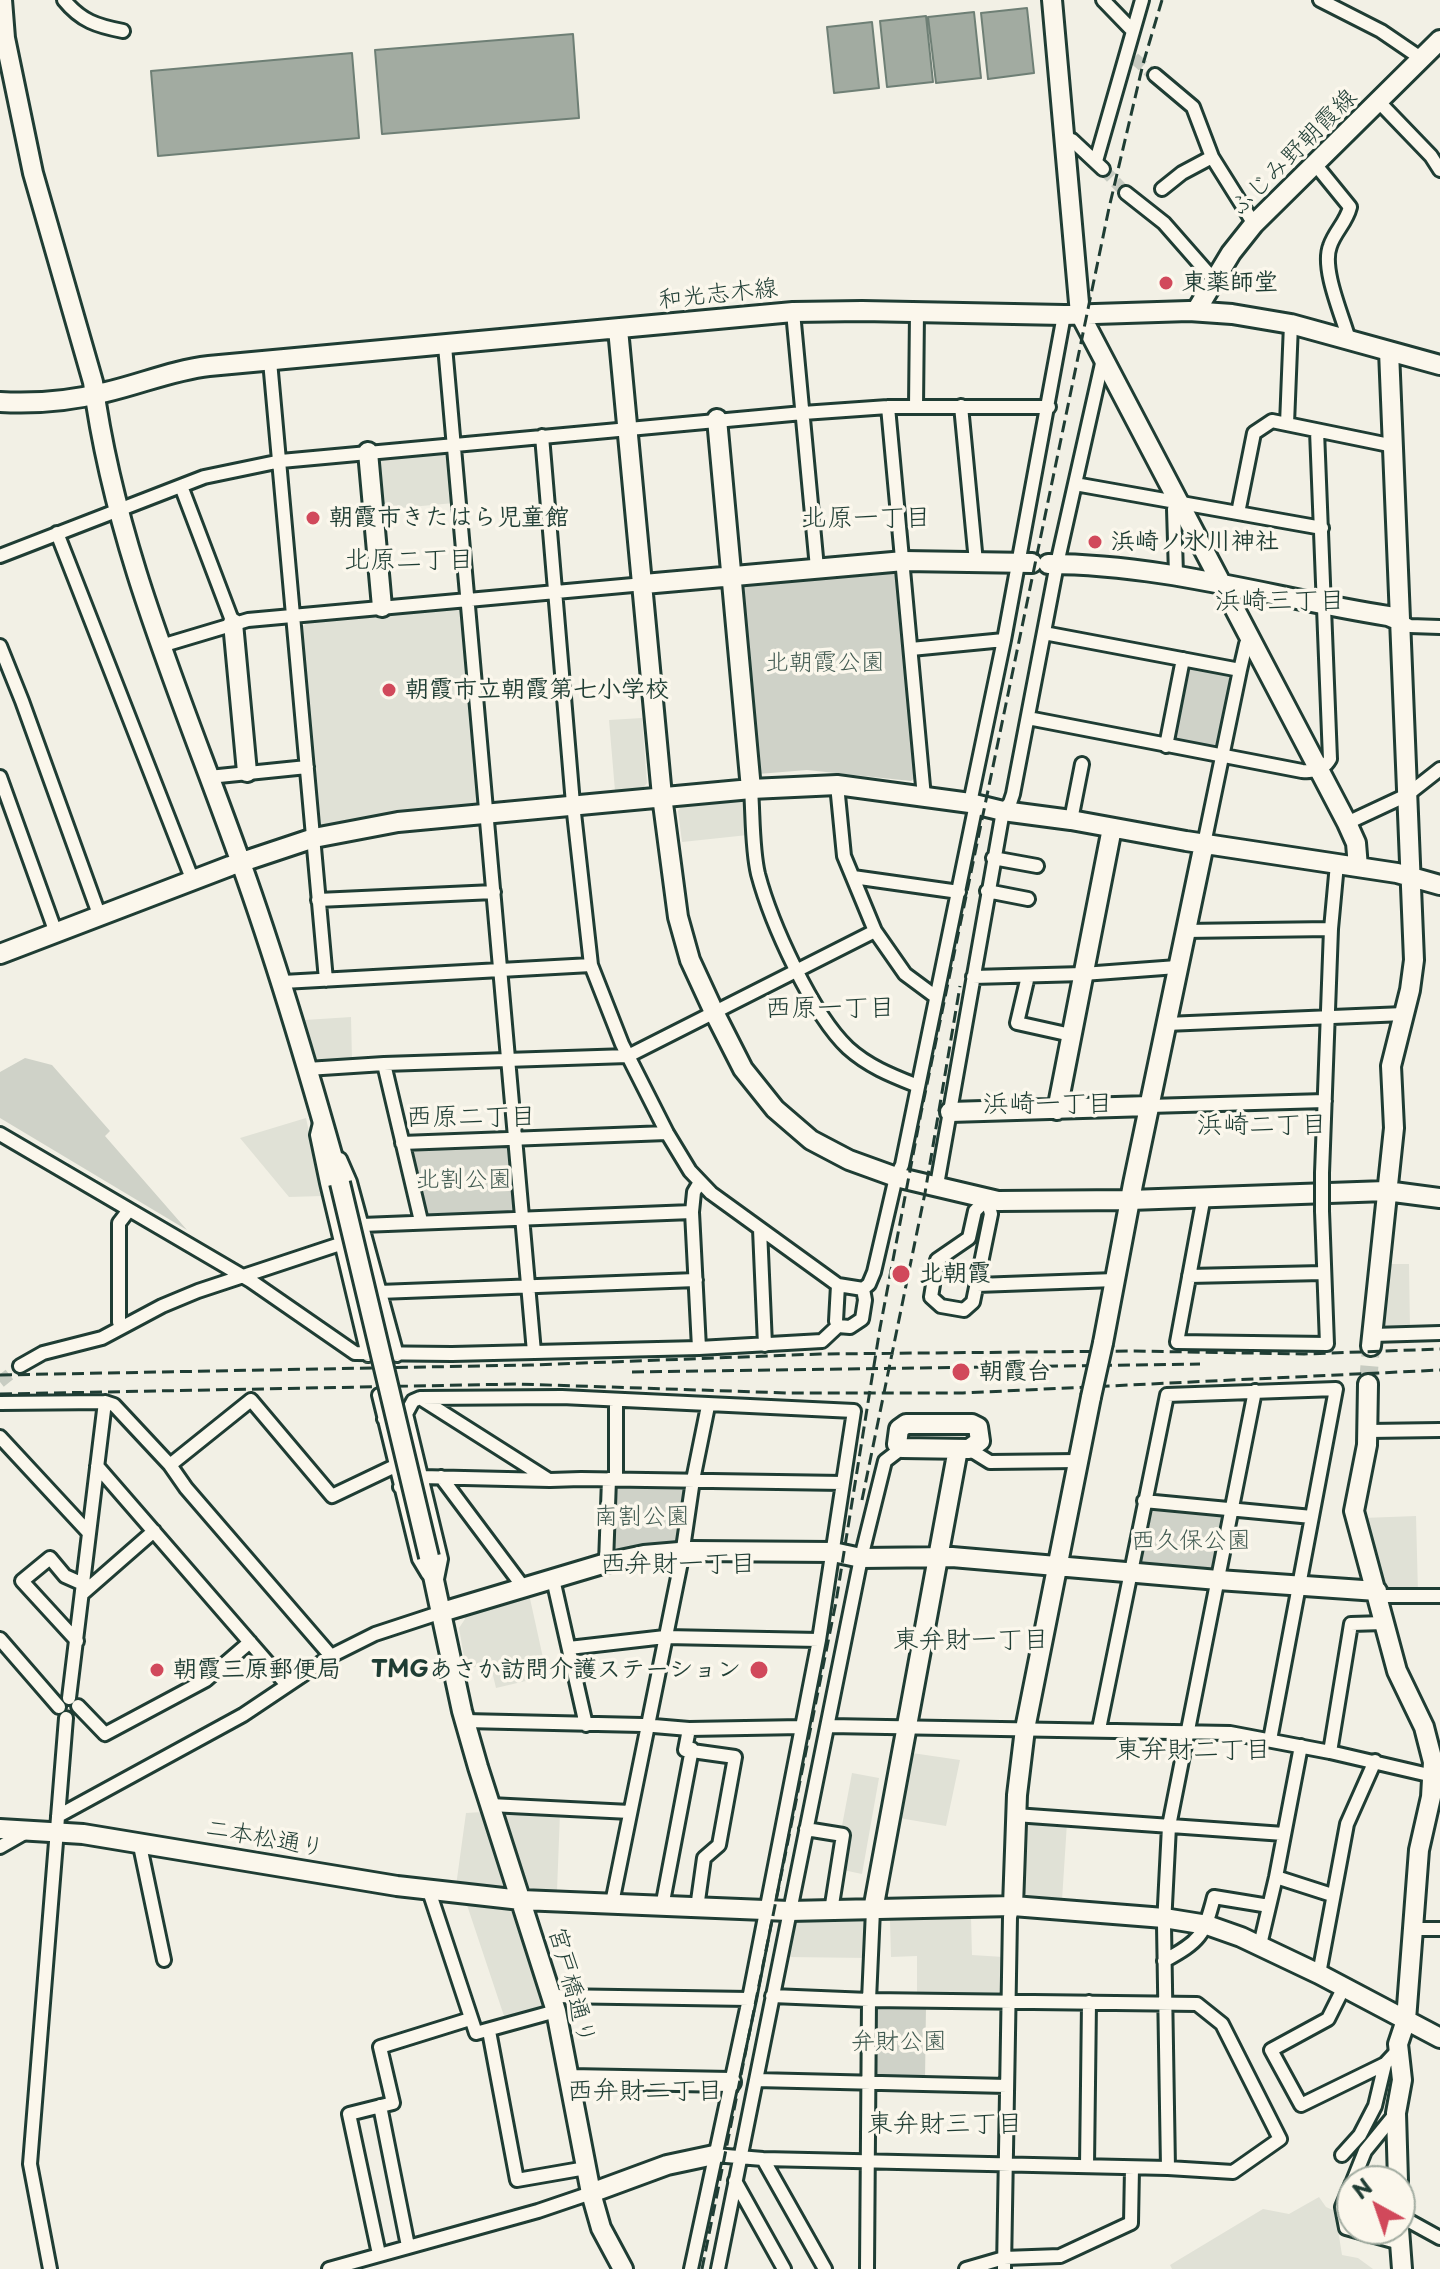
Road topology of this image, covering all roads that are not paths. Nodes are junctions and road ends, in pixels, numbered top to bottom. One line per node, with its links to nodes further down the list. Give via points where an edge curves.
1 (2, 0): 10 (street, 宮戸橋通り)
2 (64, 0): 7 (street, via 93,25)
3 (1052, 0): 14 (street)
4 (1103, 0): 8 (street)
5 (1142, 0): 8 (street)
6 (1320, 0): 11 (street)
7 (123, 31)
8 (1133, 31): 14 (street, via 1099,165)
9 (1440, 40): 11 (street, ふじみ野朝霞線)
10 (4, 57): 34 (street, 宮戸橋通り)
11 (1422, 59): 13 (street, ふじみ野朝霞線)
12 (1155, 75): 15 (street, via 1193,107)
13 (1379, 102): 16 (street, ふじみ野朝霞線); 17 (street)
14 (1064, 137): 25 (street)
15 (1212, 157): 18 (street); 20 (street)
16 (1315, 164): 20 (street, ふじみ野朝霞線); 28 (street, via 1350,207 1330,246 1328,266)
17 (1440, 170)
18 (1162, 189)
19 (1126, 193): 21 (street, via 1164,223)
20 (1254, 224): 21 (street, ふじみ野朝霞線)
21 (1214, 280): 22 (street, ふじみ野朝霞線)
22 (1196, 311): 25 (street, 和光志木線); 26 (street, 和光志木線)
23 (793, 312): 24 (street, 和光志木線); 27 (street, 和光志木線); 40 (street)
24 (917, 312): 25 (street, 和光志木線); 38 (street)
25 (1072, 314): 31 (street); 39 (street)
26 (1291, 324): 28 (street, 和光志木線); 42 (street)
27 (618, 329): 29 (street, 和光志木線); 43 (street)
28 (1349, 340): 30 (street, 和光志木線)
29 (445, 346): 32 (street, 和光志木線); 46 (street)
30 (1389, 351): 33 (street, 和光志木線); 47 (street)
31 (1104, 356): 50 (street); 52 (street)
32 (270, 361): 34 (street, 和光志木線, via 187,369); 49 (street)
33 (1440, 365)
34 (95, 395): 35 (street, 和光志木線); 53 (street, 宮戸橋通り)
35 (0, 402)
36 (961, 406): 38 (street); 39 (street); 59 (street)
37 (888, 407): 38 (street); 40 (street); 58 (street)
38 (916, 407)
39 (1049, 407): 60 (street)
40 (803, 413): 41 (street); 61 (street)
41 (717, 419): 43 (street); 63 (street)
42 (1287, 424): 44 (street); 54 (street, via 1272,421 1254,433)
43 (629, 428): 45 (street); 64 (street)
44 (1317, 431): 47 (street); 55 (street)
45 (542, 436): 46 (street); 66 (street)
46 (454, 444): 48 (street); 67 (street)
47 (1394, 446): 71 (street)
48 (368, 452): 49 (street); 69 (street)
49 (281, 461): 51 (street); 70 (street)
50 (1075, 484): 52 (street); 60 (street)
51 (181, 486): 53 (street); 72 (street)
52 (1180, 501): 54 (street); 62 (street, via 1174,509); 65 (street)
53 (119, 510): 56 (street); 78 (street, 宮戸橋通り)
54 (1238, 513): 55 (street)
55 (1322, 528): 68 (street)
56 (57, 533): 57 (street); 113 (street)
57 (0, 556)
58 (904, 561): 59 (street); 61 (street); 79 (street)
59 (976, 562): 60 (street)
60 (1039, 563): 62 (street); 74 (street); 76 (street)
61 (817, 568): 63 (street)
62 (1176, 574): 65 (street)
63 (730, 576): 64 (street); 93 (street)
64 (644, 584): 66 (street); 95 (street)
65 (1224, 584): 68 (street); 75 (street)
66 (556, 592): 67 (street); 97 (street)
67 (468, 600): 69 (street); 100 (street)
68 (1324, 604): 71 (street); 87 (street, via 1330,759)
69 (382, 607): 70 (street)
70 (295, 615): 72 (street); 86 (street)
71 (1400, 621): 73 (street); 94 (street)
72 (233, 623): 78 (street); 89 (street)
73 (1440, 627)
74 (1044, 633): 80 (street); 82 (street)
75 (1252, 638): 81 (street); 87 (street)
76 (1004, 640): 79 (street); 98 (street)
77 (0, 646): 120 (street)
78 (161, 646): 91 (street, 宮戸橋通り)
79 (911, 649): 96 (street)
80 (1183, 659): 81 (street); 83 (street)
81 (1240, 670): 84 (street)
82 (1028, 718): 83 (street); 99 (street, via 1013,794)
83 (1166, 746): 84 (street)
84 (1223, 755): 87 (street, via 1302,771); 105 (street)
85 (1082, 764): 101 (street)
86 (307, 767): 89 (street); 104 (street)
87 (1319, 769): 102 (street)
88 (1440, 769): 94 (street)
89 (247, 772): 91 (street)
90 (0, 777): 124 (street)
91 (209, 777): 107 (street, 宮戸橋通り)
92 (837, 785): 93 (street); 96 (street); 111 (street, via 844,856)
93 (751, 789): 95 (street); 128 (street, via 758,873)
94 (1407, 795): 102 (street); 112 (street)
95 (662, 796): 97 (street); 136 (street, via 683,937)
96 (924, 797): 98 (street)
97 (573, 804): 100 (street); 126 (street)
98 (973, 804): 99 (street); 117 (street)
99 (1003, 811): 101 (street); 106 (street)
100 (486, 813): 104 (street); 116 (street)
101 (1071, 820): 103 (street)
102 (1347, 823): 110 (street)
103 (1112, 828): 105 (street); 130 (street)
104 (314, 838): 107 (street); 119 (street)
105 (1204, 844): 108 (street); 123 (street)
106 (993, 858): 109 (street); 115 (street)
107 (241, 862): 113 (street); 134 (street, 宮戸橋通り)
108 (1337, 864): 110 (street); 121 (street)
109 (1037, 866)
110 (1358, 867): 112 (street)
111 (853, 877): 117 (street); 122 (street)
112 (1410, 877): 114 (street); 137 (street, via 1414,960)
113 (193, 881): 120 (street)
114 (1440, 885)
115 (987, 891): 118 (street); 132 (street)
116 (494, 892): 119 (street); 129 (street)
117 (959, 892): 135 (street)
118 (1028, 899)
119 (318, 900): 133 (street)
120 (100, 917): 124 (street)
121 (1331, 929): 123 (street); 138 (street)
122 (875, 931): 128 (street); 135 (street, via 905,974)
123 (1184, 931): 127 (street)
124 (56, 933): 125 (street)
125 (0, 954)
126 (591, 965): 129 (street); 141 (street)
127 (1177, 967): 130 (street); 139 (street)
128 (797, 968): 136 (street); 145 (street, via 823,1018 847,1047 879,1070)
129 (501, 972): 133 (street); 142 (street)
130 (1083, 974): 131 (street); 140 (street)
131 (1028, 976): 132 (street); 140 (street, via 1017,1023)
132 (973, 977): 149 (street)
133 (326, 980): 134 (street)
134 (283, 982): 144 (street, 宮戸橋通り)
135 (936, 997): 145 (street)
136 (714, 1012): 141 (street); 155 (street, via 743,1069 793,1126 830,1151)
137 (1404, 1014): 138 (street); 158 (street, via 1391,1066 1394,1128)
138 (1327, 1015): 139 (street); 146 (street)
139 (1166, 1024): 147 (street)
140 (1071, 1035): 148 (street)
141 (628, 1056): 142 (street); 151 (street)
142 (509, 1059): 143 (street); 153 (street)
143 (384, 1064): 144 (street); 154 (street)
144 (307, 1069): 150 (street, 宮戸橋通り)
145 (918, 1086): 155 (street)
146 (1325, 1101): 147 (street); 172 (street, bridge)
147 (1149, 1106): 148 (street); 162 (street)
148 (1057, 1110): 149 (street)
149 (950, 1112): 157 (street)
150 (322, 1116): 167 (street); 170 (street, via 317,1135); 233 (street, 宮戸橋通り, bridge)
151 (667, 1133): 153 (street); 156 (street)
152 (0, 1134): 163 (street)
153 (516, 1140): 154 (street); 165 (street)
154 (402, 1143): 166 (street)
155 (896, 1177): 157 (street); 180 (street, via 874,1272)
156 (700, 1182): 164 (street); 168 (street)
157 (937, 1185): 161 (street)
158 (1386, 1191): 159 (street); 160 (street); 185 (street)
159 (1204, 1196): 162 (street); 174 (street)
160 (1440, 1198)
161 (987, 1199): 162 (street); 169 (street, via 975,1211); 171 (street, via 991,1214)
162 (1130, 1200): 176 (street)
163 (129, 1210): 173 (street); 183 (street, via 119,1223)
164 (692, 1212): 165 (street); 175 (street)
165 (523, 1217): 166 (street); 179 (street)
166 (421, 1221): 167 (street)
167 (362, 1225): 181 (street)
168 (760, 1229): 177 (street); 186 (street)
169 (969, 1238): 171 (street); 178 (street, via 937,1260 931,1297 941,1306 964,1310 973,1302)
170 (343, 1243): 173 (street); 189 (street)
171 (984, 1252): 178 (street)
172 (1323, 1273): 174 (street); 174 (street, via 1327,1344 1177,1342)
173 (242, 1276): 183 (street); 189 (street, via 355,1353)
174 (1189, 1276)
175 (696, 1280): 179 (street); 187 (street)
176 (1115, 1280): 178 (street); 207 (street, bridge)
177 (838, 1285): 180 (street); 182 (street)
178 (977, 1285)
179 (529, 1287): 181 (street); 188 (street)
180 (863, 1289): 182 (street, via 862,1319 850,1327)
181 (379, 1292): 190 (street)
182 (838, 1326): 186 (street, via 822,1341)
183 (121, 1327): 191 (street)
184 (1440, 1333): 185 (street)
185 (1372, 1340)
186 (765, 1345): 187 (street)
187 (699, 1348): 188 (street)
188 (534, 1352): 190 (street)
189 (368, 1355): 190 (street)
190 (397, 1355)
191 (20, 1366)
192 (1368, 1384): 203 (street)
193 (1255, 1391): 218 (street, via 1167,1395); 219 (street); 220 (street, via 1336,1389)
194 (379, 1395): 201 (street)
195 (420, 1398): 196 (street); 200 (street); 214 (street)
196 (616, 1400): 199 (street); 213 (street)
197 (105, 1402): 198 (street); 208 (street, via 114,1405); 209 (street)
198 (0, 1403)
199 (708, 1406): 215 (street); 216 (street, via 854,1411)
200 (406, 1414): 201 (street); 211 (street)
201 (384, 1419): 210 (street)
202 (1440, 1430): 203 (street)
203 (1369, 1431): 236 (street, via 1354,1511)
204 (0, 1437): 222 (street)
205 (902, 1448): 206 (street); 206 (street, via 898,1433 906,1424 978,1427 980,1441); 226 (street, via 885,1461)
206 (963, 1449): 207 (street, via 990,1462); 225 (street)
207 (1077, 1461): 228 (street)
208 (170, 1465): 210 (street, via 251,1400 332,1496); 246 (street)
209 (97, 1466): 221 (street); 222 (street)
210 (395, 1466): 217 (street)
211 (421, 1477): 212 (street); 217 (street); 233 (street, via 441,1559)
212 (441, 1477): 214 (street); 234 (street)
213 (612, 1479): 214 (street); 215 (street); 227 (street)
214 (550, 1480)
215 (693, 1480): 216 (street); 223 (street)
216 (843, 1483): 224 (street)
217 (400, 1487): 233 (street, via 419,1559)
218 (1144, 1501): 219 (street); 229 (street)
219 (1232, 1509): 220 (street); 231 (street)
220 (1312, 1517): 232 (street)
221 (154, 1531): 235 (street); 244 (street)
222 (89, 1533): 235 (street)
223 (681, 1551): 224 (street); 227 (street); 240 (street)
224 (833, 1552): 226 (street); 242 (street)
225 (939, 1556): 226 (street); 228 (street); 254 (street)
226 (861, 1558): 251 (street)
227 (606, 1563): 230 (street)
228 (1057, 1567): 229 (street); 256 (street)
229 (1129, 1573): 231 (street); 257 (street)
230 (553, 1579): 234 (street); 245 (street)
231 (1218, 1580): 232 (street); 258 (street)
232 (1298, 1586): 236 (street); 259 (street)
233 (436, 1587): 238 (street, 宮戸橋通り)
234 (524, 1588): 238 (street)
235 (82, 1589): 243 (street); 243 (street, via 50,1558 22,1581)
236 (1377, 1594): 237 (street); 239 (street)
237 (1440, 1596)
238 (442, 1612): 246 (street, via 375,1634); 249 (street, 宮戸橋通り)
239 (1384, 1623): 262 (street, via 1351,1624); 264 (street, via 1400,1681 1424,1727)
240 (665, 1637): 242 (street); 245 (street); 252 (street)
241 (0, 1639): 248 (street)
242 (819, 1640): 253 (street)
243 (77, 1641): 248 (street)
244 (250, 1642): 247 (street); 248 (street, via 206,1680 105,1734)
245 (569, 1648): 250 (street)
246 (331, 1656): 247 (street)
247 (287, 1685): 268 (street)
248 (68, 1707): 268 (street)
249 (465, 1721): 250 (street); 265 (street, 宮戸橋通り)
250 (586, 1725): 252 (street)
251 (829, 1726): 254 (street); 271 (street)
252 (646, 1727): 255 (street); 266 (street)
253 (802, 1727): 255 (street); 285 (street)
254 (905, 1727): 256 (street); 286 (street)
255 (689, 1729): 261 (street, via 685,1750)
256 (1025, 1729): 257 (street); 267 (street)
257 (1099, 1729): 258 (street)
258 (1189, 1731): 259 (street); 269 (street)
259 (1270, 1740): 260 (street)
260 (1301, 1746): 262 (street); 273 (street)
261 (692, 1749): 283 (street); 284 (street, via 735,1757 719,1845 704,1858)
262 (1330, 1752): 263 (street)
263 (1375, 1761): 264 (street); 278 (street, via 1347,1824)
264 (1435, 1767): 291 (street, via 1419,1850)
265 (490, 1805): 266 (street); 279 (street, 宮戸橋通り)
266 (630, 1812): 280 (street)
267 (1015, 1815): 269 (street); 281 (street)
268 (58, 1824): 272 (street, 二本松通り); 274 (street, 二本松通り); 338 (street, via 30,2164)
269 (1169, 1826): 273 (street); 289 (street)
270 (0, 1829): 272 (street, 二本松通り)
271 (806, 1829): 287 (street); 288 (street, via 843,1835)
272 (28, 1831): 275 (street)
273 (1284, 1834): 276 (street)
274 (139, 1841): 277 (street, 二本松通り); 294 (street)
275 (0, 1847)
276 (1276, 1877): 278 (street); 282 (street)
277 (429, 1891): 279 (street, 二本松通り); 305 (street)
278 (1332, 1895): 296 (street)
279 (521, 1900): 280 (street, 二本松通り); 303 (street, 宮戸橋通り)
280 (612, 1903): 283 (street, 二本松通り)
281 (1013, 1906): 286 (street, 二本松通り); 289 (street, 二本松通り); 301 (street)
282 (1269, 1906): 290 (street, via 1214,1897); 293 (street)
283 (662, 1907): 284 (street, 二本松通り)
284 (697, 1908): 285 (street, 二本松通り)
285 (765, 1910): 287 (street, 二本松通り); 299 (street)
286 (873, 1910): 288 (street, 二本松通り); 300 (street)
287 (789, 1911): 288 (street, 二本松通り); 298 (street)
288 (831, 1911)
289 (1164, 1918): 290 (street, 二本松通り); 295 (street)
290 (1207, 1925): 293 (street, 二本松通り); 295 (street, via 1203,1934)
291 (1414, 1929): 292 (street); 306 (street)
292 (1440, 1929)
293 (1260, 1945): 296 (street, 二本松通り)
294 (164, 1960)
295 (1164, 1961): 304 (street)
296 (1319, 1974): 297 (street, 二本松通り)
297 (1344, 1987): 306 (street, 二本松通り); 310 (street, via 1328,2019 1271,2050 1301,2105)
298 (772, 1996): 300 (street); 312 (street)
299 (749, 1999): 303 (street); 313 (street)
300 (869, 2000): 301 (street); 314 (street)
301 (1009, 2001): 302 (street); 315 (street)
302 (1089, 2002): 304 (street); 326 (street)
303 (554, 2003): 307 (street); 311 (street, 宮戸橋通り)
304 (1167, 2003): 329 (street); 329 (street, via 1197,2004 1222,2024 1280,2139 1233,2172)
305 (470, 2019): 307 (street, via 476,2033); 316 (street, via 380,2047 393,2103)
306 (1406, 2020): 308 (street, 二本松通り); 309 (street)
307 (489, 2031): 327 (street, via 517,2180)
308 (1440, 2038)
309 (1399, 2049): 310 (street); 317 (street, via 1402,2080)
310 (1385, 2064): 319 (street, via 1375,2106)
311 (570, 2079): 313 (street); 327 (street, 宮戸橋通り)
312 (756, 2080): 314 (street); 320 (street)
313 (731, 2082): 318 (street)
314 (869, 2083): 315 (street); 322 (street)
315 (1007, 2086): 325 (street)
316 (380, 2106): 335 (street); 336 (street, via 349,2114)
317 (1396, 2113): 323 (street); 324 (street)
318 (714, 2155): 320 (street); 331 (street, via 667,2165); 341 (street)
319 (1342, 2155)
320 (739, 2158): 321 (street); 330 (street)
321 (763, 2159): 322 (street); 344 (street)
322 (869, 2162): 325 (street); 345 (street)
323 (1359, 2165)
324 (1398, 2165)
325 (1006, 2166): 326 (street); 337 (street)
326 (1087, 2166): 328 (street)
327 (586, 2168): 331 (street, 宮戸橋通り)
328 (1132, 2168): 329 (street); 337 (street, via 1131,2223 1060,2256)
329 (1168, 2168)
330 (735, 2181): 342 (street); 343 (street)
331 (591, 2193): 335 (street); 340 (street, 宮戸橋通り, via 601,2228)
332 (1416, 2225): 333 (street)
333 (1440, 2238)
334 (1401, 2245): 347 (street)
335 (408, 2246): 336 (street)
336 (379, 2254): 339 (street)
337 (1004, 2264): 346 (street)
338 (50, 2269)
339 (329, 2269)
340 (623, 2269)
341 (691, 2269)
342 (718, 2269)
343 (784, 2269)
344 (825, 2269)
345 (867, 2269)
346 (966, 2269)
347 (1402, 2269)

